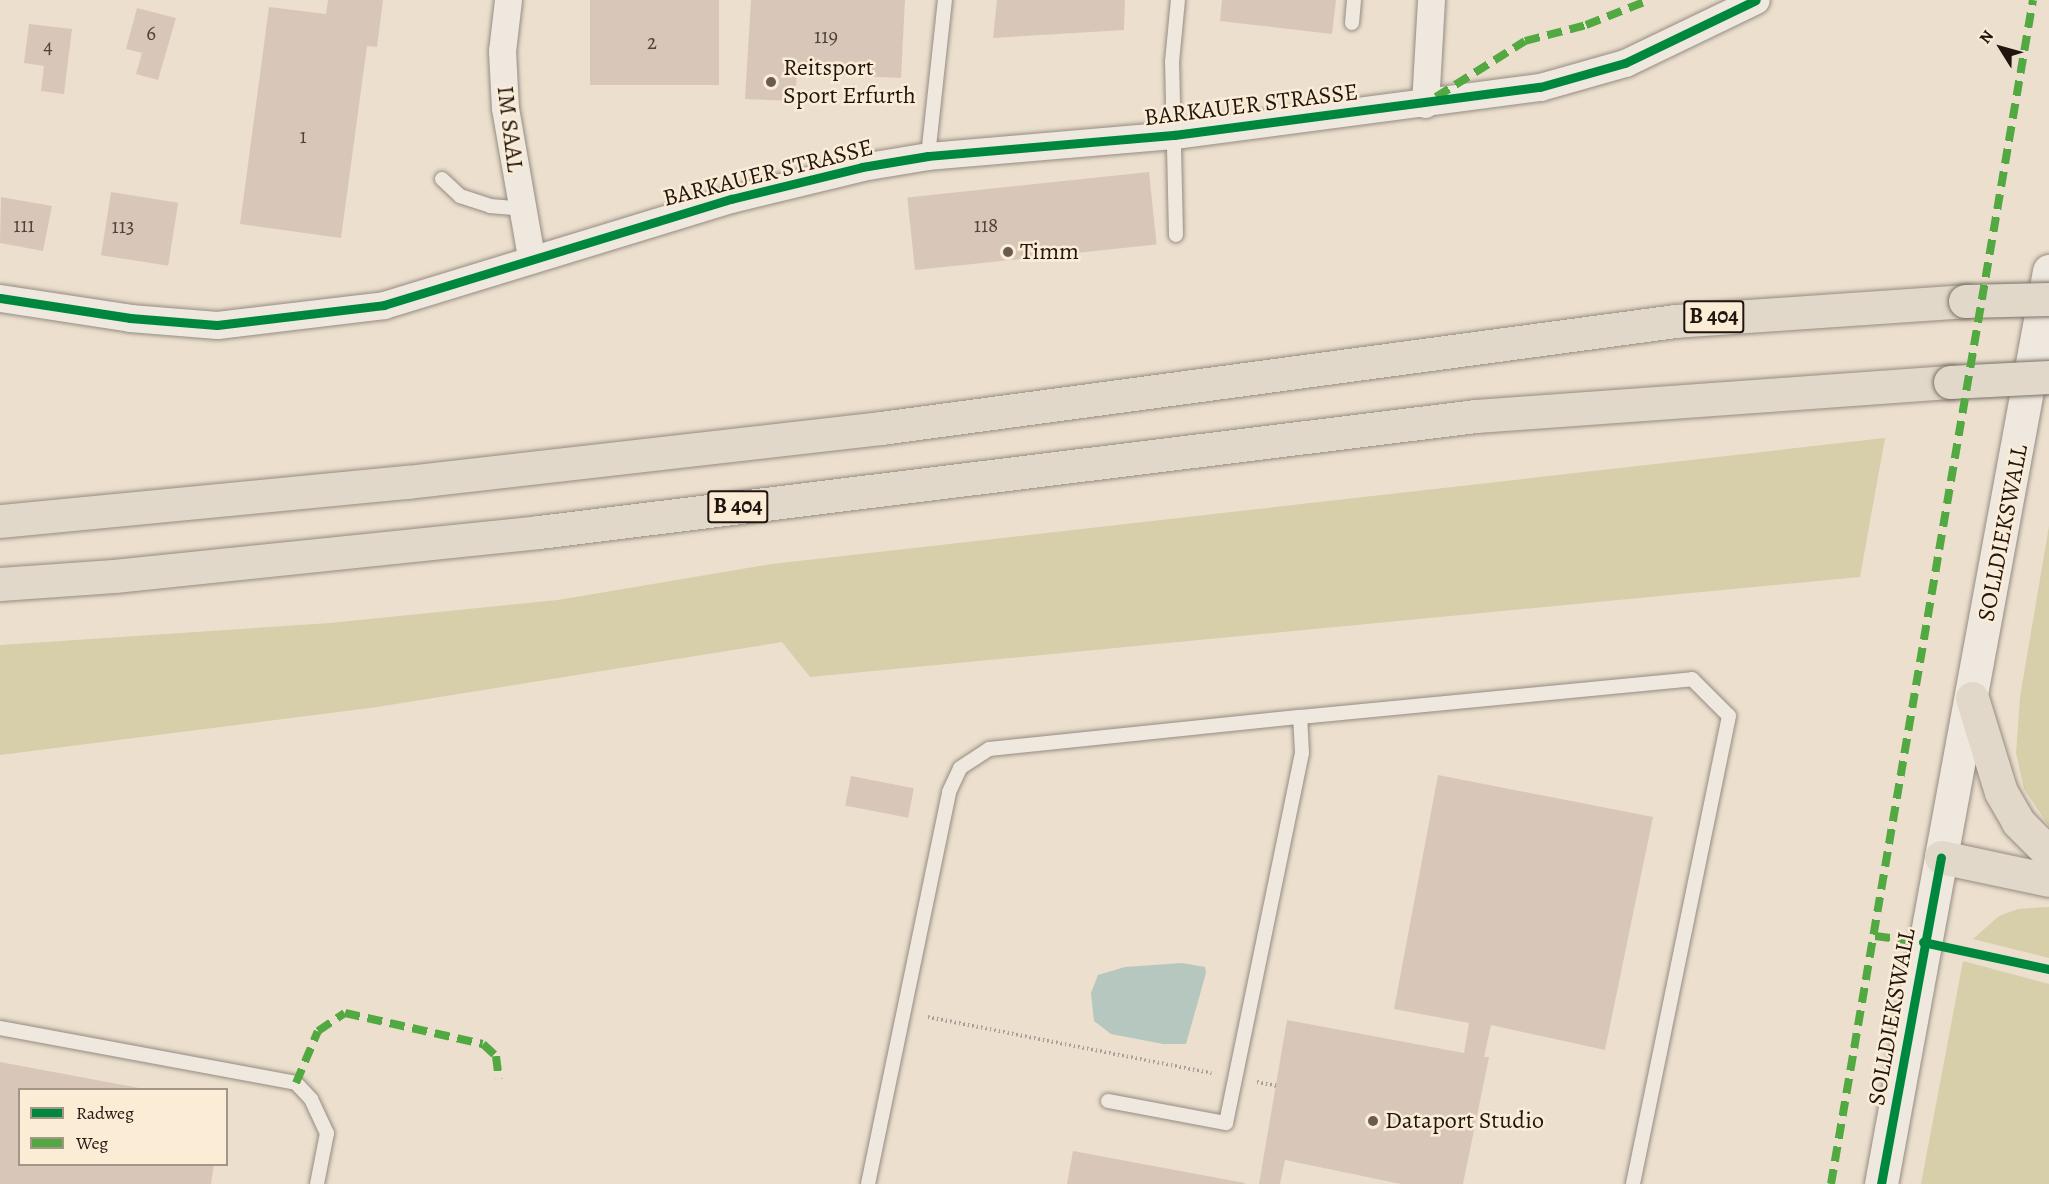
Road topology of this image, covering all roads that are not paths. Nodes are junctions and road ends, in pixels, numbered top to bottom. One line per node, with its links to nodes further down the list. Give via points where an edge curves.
1 (508, 0): 12 (street, IM SAAL, via 502,51 506,108)
2 (945, 0): 10 (lane)
3 (1178, 0): 9 (lane, via 1172,62)
4 (1354, 0): 7 (lane)
5 (1431, 0): 8 (street)
6 (1756, 0): 8 (street, BARKAUER STRASSE, via 1656,50 1596,73 1540,87)
7 (1352, 24)
8 (1425, 104): 9 (street, BARKAUER STRASSE)
9 (1174, 135): 10 (street, BARKAUER STRASSE); 13 (lane)
10 (928, 156): 14 (street, BARKAUER STRASSE, via 862,167 731,199)
11 (442, 179): 12 (lane, via 460,196 490,206)
12 (522, 209): 14 (street, IM SAAL)
13 (1176, 235)
14 (531, 257): 16 (street, BARKAUER STRASSE, via 384,305 217,325 130,318)
15 (2049, 271): 21 (main road, SOLLDIEKSWALL)
16 (0, 298)
17 (2049, 299): 19 (highway, B 404, bridge, via 1965,300 1675,321 869,429 407,482)
18 (2049, 377): 20 (highway, B 404, bridge, via 1475,416 539,532)
19 (0, 521)
20 (0, 584)
21 (1972, 698): 23 (highway, via 2001,792 2018,822); 24 (main road, SOLLDIEKSWALL)
22 (1300, 717): 27 (lane, via 1302,753 1226,1123); 29 (lane, via 989,749 960,768 949,792); 30 (lane, via 1692,679 1729,716)
23 (2049, 853)
24 (1941, 857): 25 (highway); 31 (main road, SOLLDIEKSWALL)
25 (2049, 880)
26 (0, 1028): 28 (lane, via 296,1083 311,1099 327,1133)
27 (1108, 1101)
28 (317, 1184)
29 (868, 1184)
30 (1633, 1184)
31 (1881, 1184)

